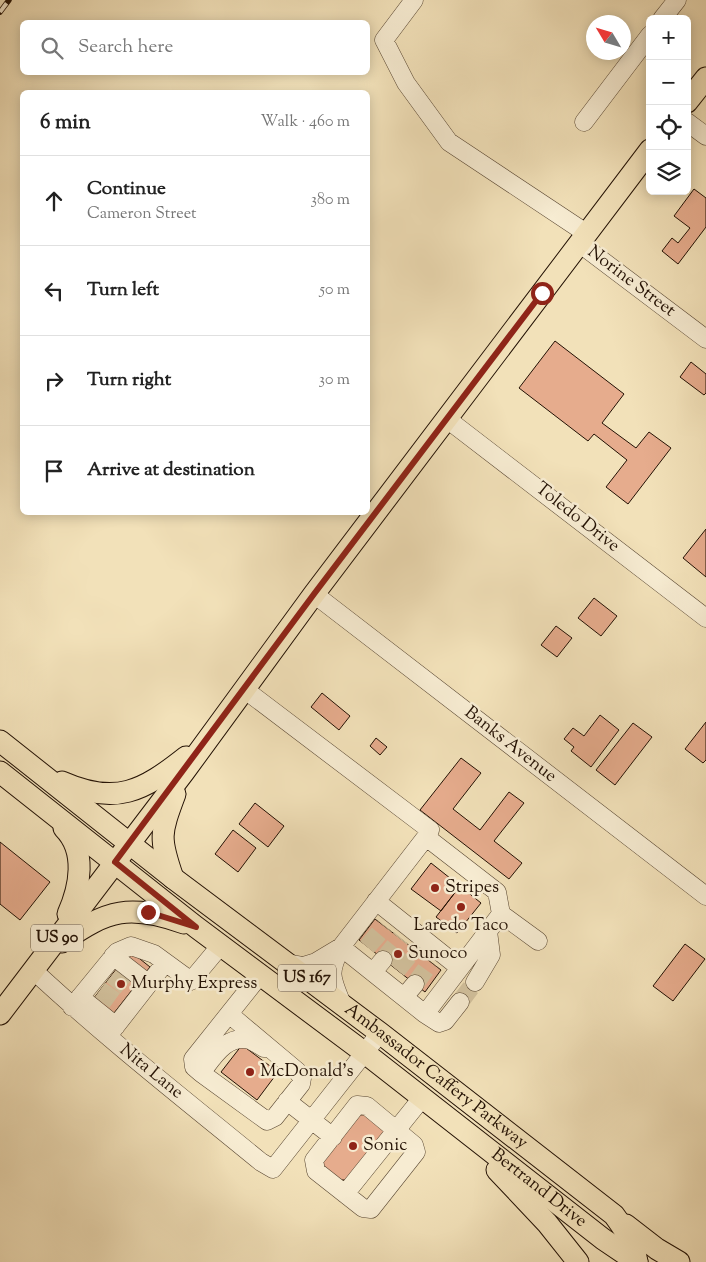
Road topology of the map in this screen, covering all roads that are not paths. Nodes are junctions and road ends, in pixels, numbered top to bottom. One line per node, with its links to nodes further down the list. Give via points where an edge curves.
1 (414, 0): 11 (street, Norine Street, via 384,40 406,83 449,142)
2 (676, 0): 3 (street)
3 (665, 15)
4 (646, 41): 7 (street)
5 (706, 78): 6 (main road)
6 (691, 97)
7 (584, 122)
8 (691, 125): 9 (street)
9 (706, 136)
10 (646, 155): 11 (main road, US 90)
11 (583, 238): 12 (street, Norine Street); 13 (main road, US 90)
12 (706, 339)
13 (447, 419): 14 (main road, US 90); 15 (street, Toledo Drive)
14 (314, 594): 16 (main road, US 90); 27 (street, Banks Avenue)
15 (706, 618)
16 (244, 689): 18 (main road, US 90); 23 (street, via 430,830)
17 (0, 741): 21 (main road, Ambassador Caffery Parkway / US 167)
18 (206, 741): 20 (main road, US 90); 21 (main road, via 150,783 115,794 80,790)
19 (0, 772): 22 (main road, Ambassador Caffery Parkway / US 167)
20 (184, 772): 24 (main road, US 90); 26 (main road, via 162,832 162,844)
21 (40, 773): 24 (main road, Ambassador Caffery Parkway / US 167)
22 (36, 800): 25 (main road, Ambassador Caffery Parkway / US 167); 35 (main road, via 71,834 78,854 80,878 74,902)
23 (426, 837): 28 (street); 29 (street, via 497,892)
24 (130, 843): 25 (main road, US 90); 26 (main road, Ambassador Caffery Parkway / US 167)
25 (115, 862): 30 (main road, Ambassador Caffery Parkway / US 167); 35 (main road, US 90)
26 (173, 878): 37 (main road, Ambassador Caffery Parkway / US 167)
27 (706, 896)
28 (376, 901): 34 (street); 39 (street, via 389,920 411,938 435,957)
29 (502, 914): 31 (street); 32 (street)
30 (196, 927): 33 (main road, Ambassador Caffery Parkway / US 167); 35 (main road, via 148,912 113,914 82,928)
31 (488, 932): 39 (street); 41 (street, via 491,955)
32 (538, 941)
33 (221, 945): 36 (street, via 191,982); 40 (main road, Ambassador Caffery Parkway / US 167)
34 (341, 947): 37 (street, via 303,966); 45 (street, via 334,961 332,979); 48 (street, via 362,954 385,971 409,991)
35 (45, 954): 43 (street, Nita Lane); 46 (main road, US 90)
36 (165, 963): 38 (street, via 154,954 131,946 117,952); 42 (street)
37 (287, 963): 45 (main road, Ambassador Caffery Parkway / US 167)
38 (109, 967): 42 (street); 43 (street, via 96,986)
39 (460, 968): 48 (street)
40 (260, 975): 47 (street); 51 (main road, Ambassador Caffery Parkway / US 167)
41 (475, 982)
42 (140, 990): 49 (street, via 124,1008)
43 (76, 1002): 49 (street, Nita Lane)
44 (460, 1002): 48 (street, via 445,1021 439,1023)
45 (342, 1004): 50 (main road, Ambassador Caffery Parkway / US 167)
46 (0, 1014)
47 (229, 1014): 52 (street); 53 (street, via 193,1059 194,1067)
48 (425, 1014)
49 (112, 1031): 57 (street, Nita Lane, via 273,1169)
50 (380, 1033): 51 (street); 61 (main road, Ambassador Caffery Parkway / US 167, via 614,1215)
51 (365, 1053): 54 (main road, Ambassador Caffery Parkway / US 167); 57 (street)
52 (280, 1056): 53 (street, via 249,1040 232,1041 221,1047); 55 (street, via 302,1078)
53 (201, 1074): 55 (street, via 267,1121 275,1117)
54 (422, 1098): 56 (main road, Ambassador Caffery Parkway / US 167); 58 (street)
55 (287, 1101): 57 (street)
56 (442, 1115): 61 (main road, Bertrand Drive / US 167); 62 (main road, via 547,1223)
57 (312, 1120): 59 (street)
58 (396, 1130): 59 (street, via 366,1106 357,1105); 60 (street); 60 (street, via 414,1144 416,1152 371,1209 363,1208)
59 (332, 1136): 60 (street, via 314,1160 316,1171)
60 (345, 1194)
61 (625, 1246): 63 (main road, Bertrand Drive / US 167); 64 (main road, Bertrand Drive / US 167)
62 (578, 1262)
63 (637, 1262)
64 (679, 1262)

